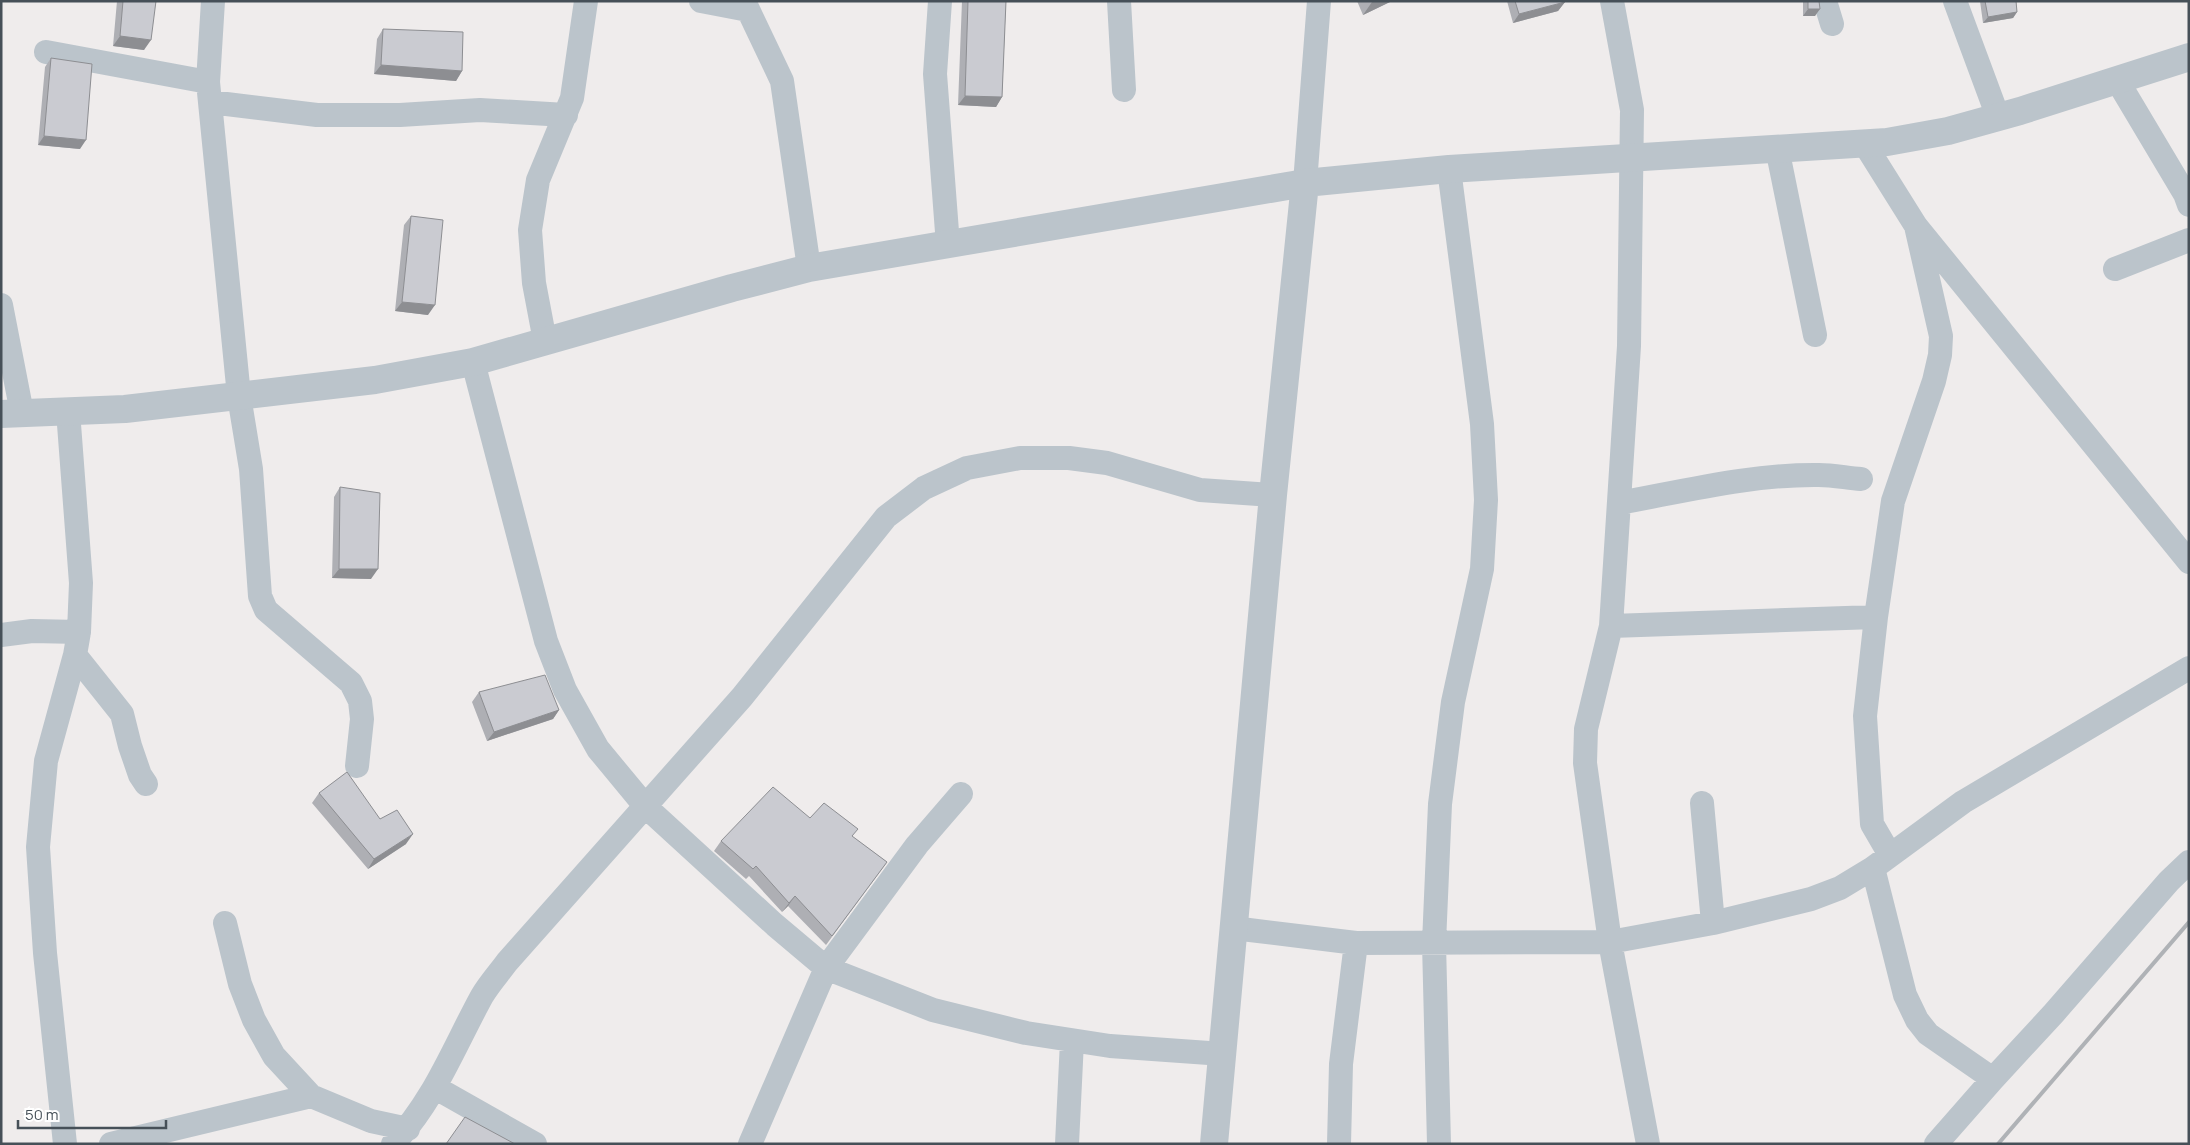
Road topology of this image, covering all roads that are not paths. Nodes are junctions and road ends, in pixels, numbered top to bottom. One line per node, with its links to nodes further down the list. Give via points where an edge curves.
1 (212, 1): 16 (street)
2 (586, 1): 17 (street, via 572,98)
3 (700, 1): 10 (street)
4 (940, 1): 27 (street, via 935,74)
5 (1119, 1): 15 (street)
6 (1319, 1): 23 (street)
7 (1612, 1): 21 (street, via 1632,110)
8 (1825, 1): 11 (street)
9 (1955, 1): 18 (street)
10 (746, 6): 28 (street, via 782,81)
11 (1832, 24)
12 (46, 52): 16 (street)
13 (2189, 57): 14 (street)
14 (2117, 80): 18 (street); 24 (street)
15 (1124, 90)
16 (209, 92): 17 (street, via 317,115 400,115 480,110); 34 (street)
17 (566, 115): 32 (street, via 538,180 530,230 534,283)
18 (1998, 117): 19 (street, via 1948,131)
19 (1864, 143): 20 (street); 25 (street)
20 (1777, 148): 21 (street); 31 (street)
21 (1632, 156): 22 (street); 39 (street, via 1629,346)
22 (1449, 169): 23 (street); 59 (street, via 1482,424 1486,500 1482,568 1453,702 1440,804)
23 (1305, 183): 27 (street); 38 (street)
24 (2189, 205)
25 (1916, 226): 40 (street); 41 (street, via 1941,336 1940,355 1893,501)
26 (2189, 240): 29 (street)
27 (948, 245): 28 (street)
28 (808, 268): 32 (street)
29 (2115, 269)
30 (1, 305): 36 (street)
31 (1815, 335)
32 (546, 341): 33 (street)
33 (473, 362): 34 (street, via 375,380); 51 (street, via 546,641 565,690 598,749)
34 (239, 396): 35 (street, via 125,409); 47 (street, via 251,469 260,596 266,610 351,683 360,701 362,719)
35 (68, 411): 36 (street); 43 (street, via 81,583)
36 (12, 414)
37 (1861, 480): 39 (street, via 1820,474 1783,477)
38 (1273, 495): 51 (street, via 1200,490 1107,462 1069,458 1020,458 967,468 924,488 886,516 742,697); 56 (street)
39 (1619, 502): 42 (street)
40 (2189, 562)
41 (1876, 617): 42 (street); 52 (street, via 1865,716 1872,824)
42 (1612, 626): 57 (street, via 1586,730 1585,763)
43 (79, 632): 44 (street); 45 (street)
44 (1, 634)
45 (75, 655): 48 (street, via 122,714 130,746); 67 (street, via 46,761 38,847 45,953)
46 (2189, 668): 52 (street, via 1963,802)
47 (357, 766)
48 (146, 784)
49 (961, 794): 60 (street, via 917,845)
50 (1702, 803): 55 (street)
51 (646, 808): 60 (street); 64 (street, via 507,962 483,994)
52 (1881, 862): 55 (street, via 1840,888 1811,900); 63 (street, via 1904,995 1928,1034)
53 (2189, 862): 63 (street)
54 (225, 923): 65 (street, via 240,984 254,1020 274,1056)
55 (1713, 923): 57 (street)
56 (1233, 928): 58 (street); 62 (street)
57 (1610, 942): 59 (street); 75 (street)
58 (1356, 943): 59 (street); 73 (street, via 1341,1064)
59 (1434, 943): 74 (street)
60 (826, 968): 61 (street, via 933,1010); 70 (street)
61 (1072, 1041): 62 (street); 71 (street)
62 (1223, 1054): 72 (street)
63 (1992, 1079): 76 (street)
64 (436, 1088): 66 (street); 69 (street)
65 (311, 1096): 66 (street); 68 (street)
66 (400, 1136)
67 (66, 1144)
68 (111, 1144)
69 (535, 1144)
70 (750, 1144)
71 (1067, 1144)
72 (1214, 1144)
73 (1339, 1144)
74 (1439, 1144)
75 (1648, 1144)
76 (1936, 1144)

